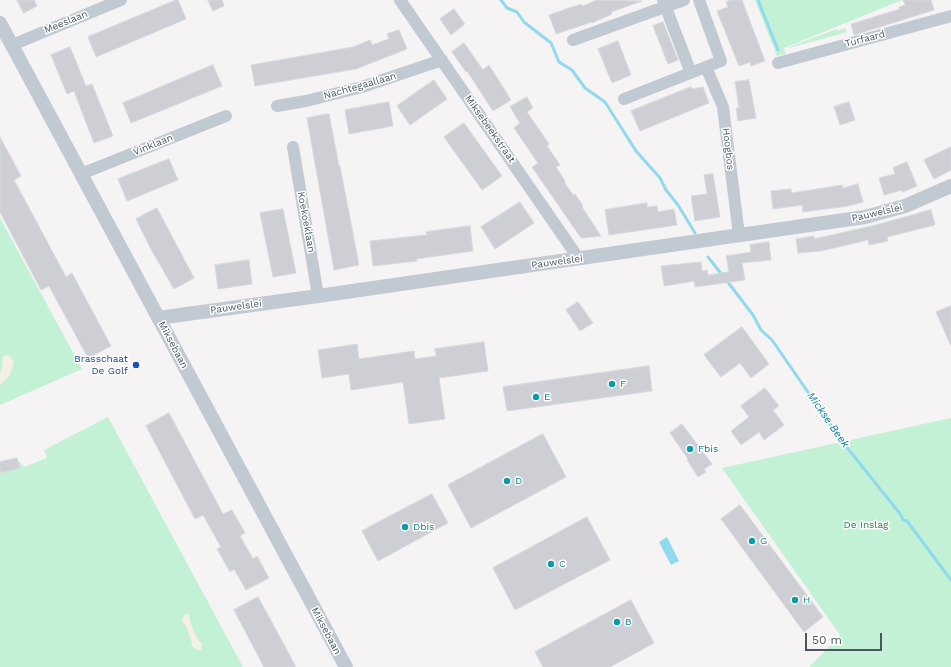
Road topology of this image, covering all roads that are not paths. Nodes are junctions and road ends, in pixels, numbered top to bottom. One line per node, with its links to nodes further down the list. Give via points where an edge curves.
1 (121, 0): 9 (street, Meeslaan)
2 (400, 0): 10 (street, Miksebeekstraat)
3 (684, 0): 5 (street)
4 (698, 0): 12 (street, via 721,61)
5 (664, 3): 8 (street); 13 (street)
6 (951, 16): 11 (street, Turfaard)
7 (0, 23): 9 (street, Miksebaan)
8 (572, 40)
9 (12, 45): 18 (street, Miksebaan)
10 (442, 60): 15 (street, Nachtegaallaan, via 362,87); 21 (street, Miksebeekstraat)
11 (778, 63)
12 (706, 67): 13 (street); 20 (street, Hoogbos, via 723,107)
13 (691, 73): 14 (street)
14 (624, 99)
15 (277, 106)
16 (226, 116): 18 (street, Vinklaan)
17 (293, 147): 22 (street, Koekoeklaan)
18 (81, 174): 23 (street, Miksebaan)
19 (951, 186): 20 (street, Pauwelslei, via 905,206 865,217)
20 (739, 235): 21 (street, Pauwelslei)
21 (579, 259): 22 (street, Pauwelslei)
22 (318, 296): 23 (street, Pauwelslei)
23 (158, 318): 24 (street, Miksebaan)
24 (346, 667)

